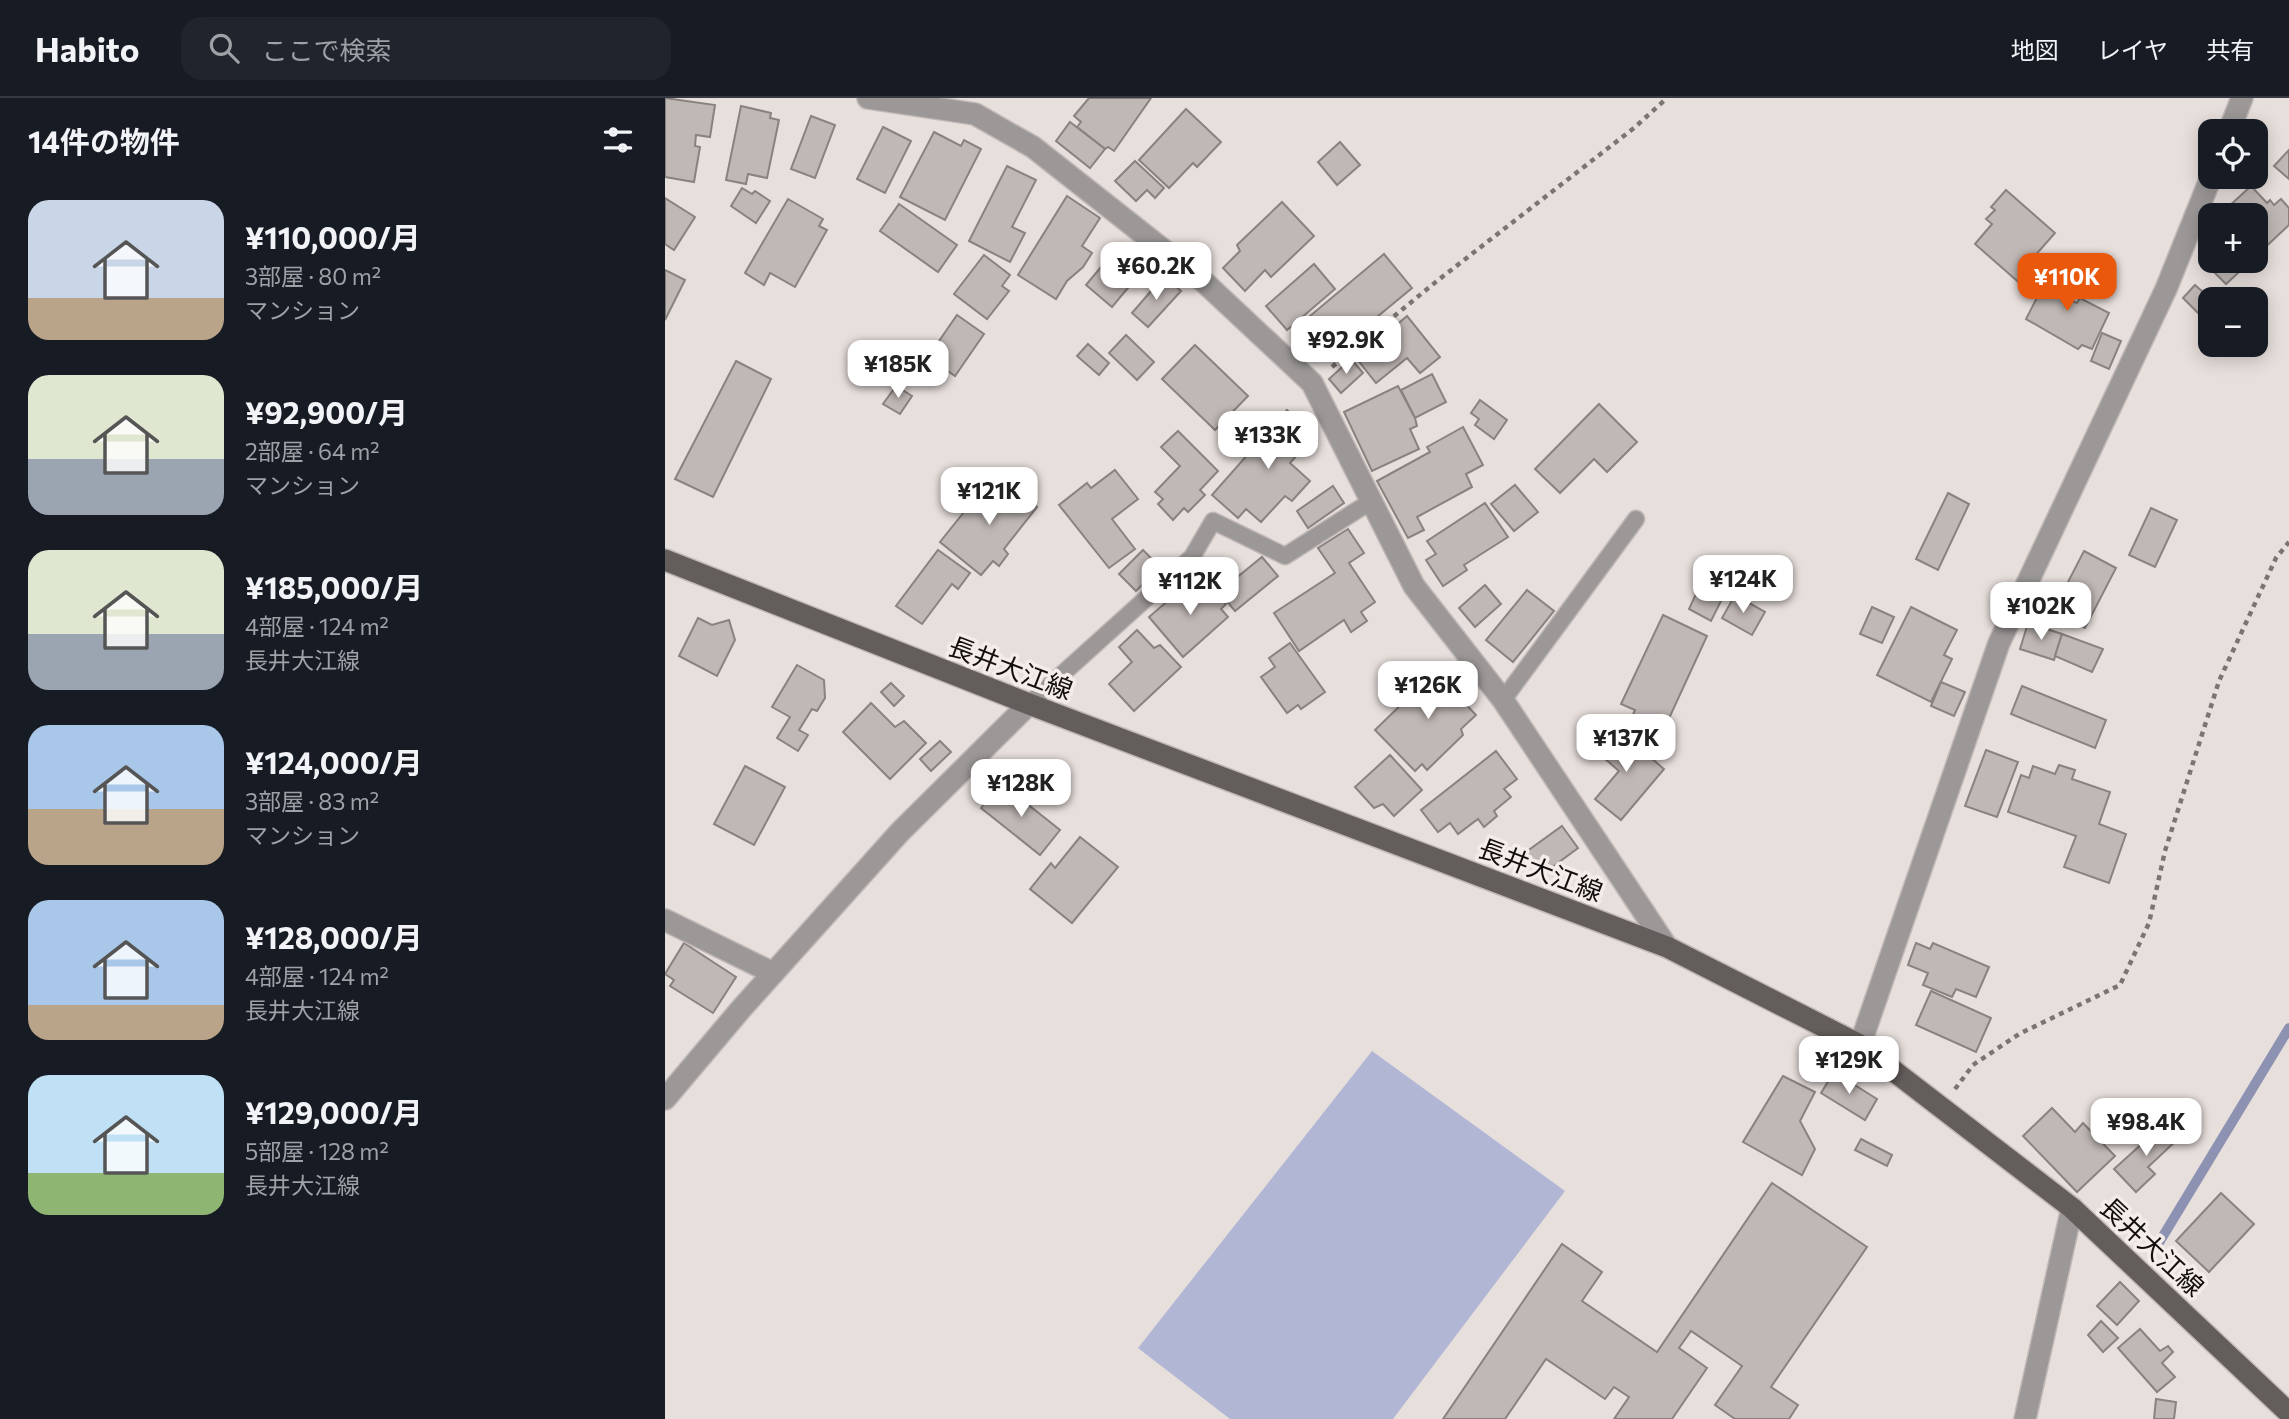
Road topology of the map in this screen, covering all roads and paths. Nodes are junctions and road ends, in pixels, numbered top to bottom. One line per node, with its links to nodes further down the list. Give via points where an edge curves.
1 (868, 98): 6 (street, via 975,114 1033,147 1203,281)
2 (1667, 98): 6 (path)
3 (2242, 98): 4 (street)
4 (2234, 119)
5 (2206, 189): 16 (street, via 2166,289 1999,643)
6 (1312, 383): 7 (street)
7 (1373, 500): 11 (street, via 1414,586); 12 (lane, via 1285,556 1213,521 1192,556)
8 (1636, 519): 11 (lane)
9 (2289, 541): 18 (path, via 2276,558 2219,681 2165,850 2150,923 2120,985 2019,1034 1973,1065)
10 (665, 560): 12 (main road, 長井大江線)
11 (1503, 701): 14 (street)
12 (1029, 704): 14 (main road, 長井大江線); 15 (street, via 900,832)
13 (665, 919): 15 (street)
14 (1667, 947): 16 (main road, 長井大江線)
15 (773, 973): 17 (street)
16 (1860, 1045): 18 (main road, 長井大江線)
17 (665, 1099)
18 (1942, 1107): 19 (main road, 長井大江線)
19 (2072, 1208): 20 (main road, 長井大江線); 21 (street)
20 (2289, 1413)
21 (2025, 1419)

